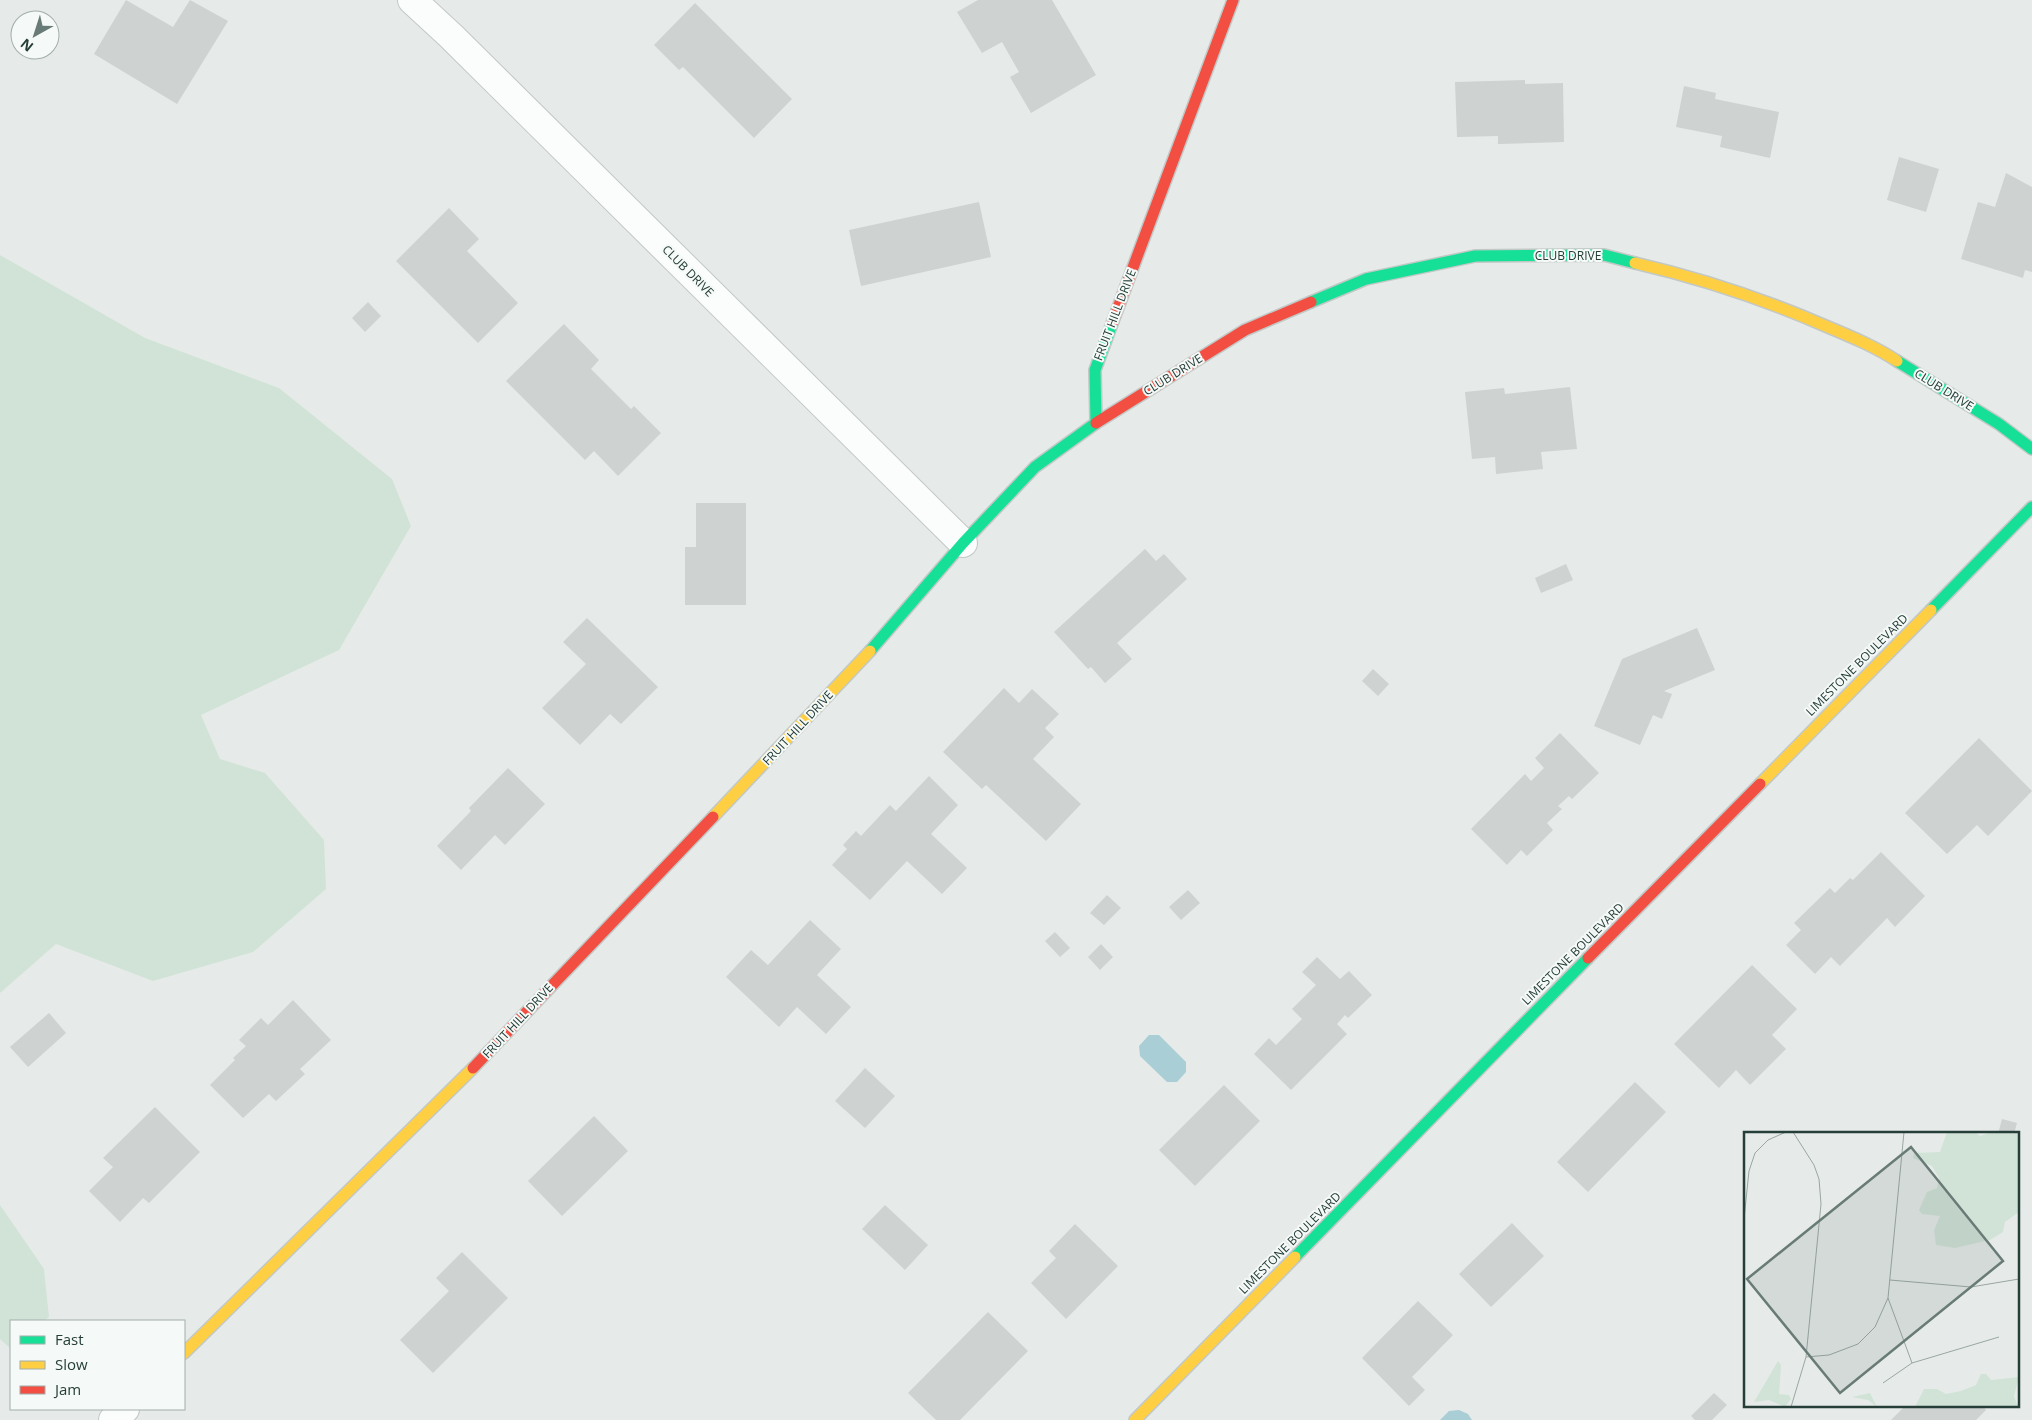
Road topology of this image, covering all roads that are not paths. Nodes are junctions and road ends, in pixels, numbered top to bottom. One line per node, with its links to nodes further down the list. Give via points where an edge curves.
1 (412, 0): 6 (street, CLUB DRIVE)
2 (1233, 0): 3 (street, FRUIT HILL DRIVE, via 1094,370)
3 (1096, 423): 4 (street, CLUB DRIVE, via 1245,330 1366,279 1475,256 1604,255 1691,276 1772,302 1879,349); 6 (street, FRUIT HILL DRIVE, via 1035,467)
4 (2032, 449)
5 (2032, 507): 10 (street, LIMESTONE BOULEVARD)
6 (963, 543): 7 (street, FRUIT HILL DRIVE, via 887,633 674,860 440,1103)
7 (185, 1352)
8 (124, 1410): 9 (street)
9 (113, 1420)
10 (1134, 1420)

